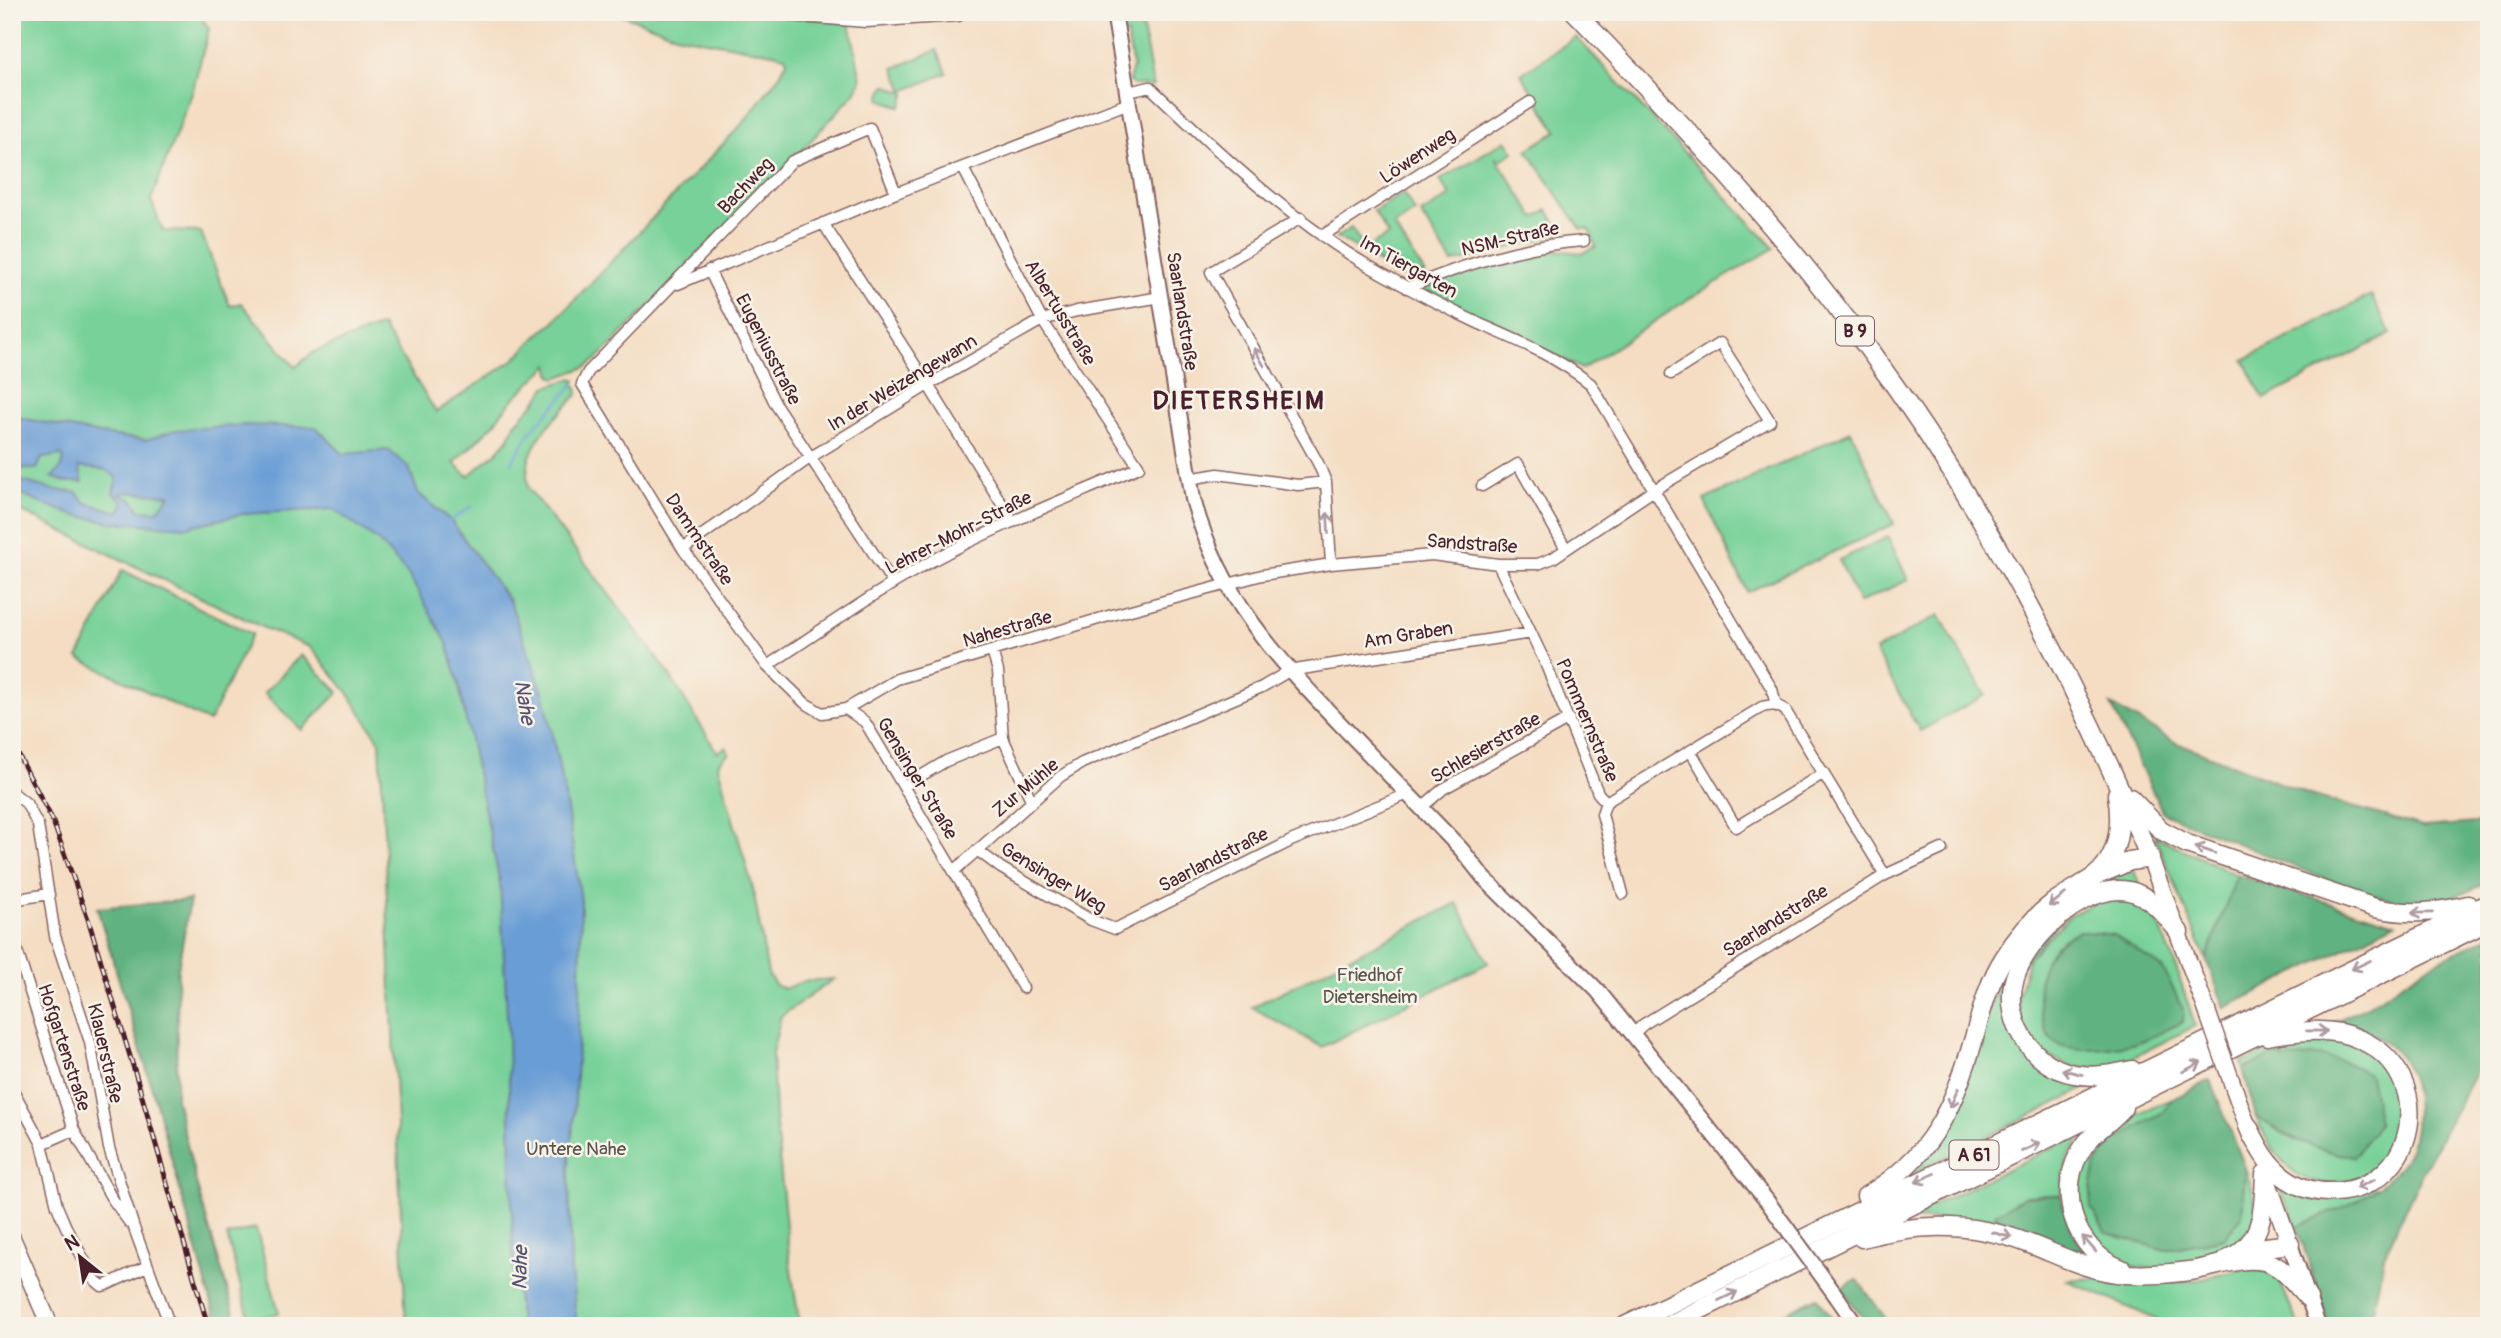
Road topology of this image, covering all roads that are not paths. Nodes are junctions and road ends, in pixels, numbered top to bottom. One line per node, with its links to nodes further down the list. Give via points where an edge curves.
1 (792, 12): 2 (highway, via 866,18)
2 (957, 12)
3 (1114, 12): 7 (main road, Saarlandstraße)
4 (1575, 12): 6 (highway, B 9)
5 (1583, 12): 6 (highway, B 9)
6 (1602, 40): 45 (highway, B 9, via 1766,220 1903,397 2021,587)
7 (1128, 98): 9 (street, Bachweg); 11 (street, Im Tiergarten, via 1150,87 1226,158); 18 (main road, Saarlandstraße)
8 (1530, 102): 13 (street, Löwenweg)
9 (963, 168): 10 (street, Bachweg); 19 (street, Albertusstraße)
10 (896, 193): 12 (street, Bachweg); 16 (street, Bachweg, via 870,128 792,161)
11 (1301, 218): 13 (street, Im Tiergarten); 26 (street, one-way to 11, via 1299,425 1210,272)
12 (822, 223): 15 (street, Bachweg); 22 (street)
13 (1321, 236): 17 (street, Im Tiergarten)
14 (1584, 241): 17 (street, NSM-Straße, via 1516,251)
15 (709, 270): 16 (street, Bachweg); 23 (street, Eugeniusstraße, via 776,405)
16 (673, 286): 21 (street, Bachweg, via 588,372)
17 (1407, 288): 28 (street, Im Tiergarten, via 1566,364 1591,384)
18 (1161, 297): 19 (street, In der Weizengewann); 25 (main road, Saarlandstraße)
19 (1042, 320): 22 (street, In der Weizengewann); 24 (street, Albertusstraße)
20 (1671, 374): 28 (street, Sandstraße, via 1720,343 1770,421)
21 (582, 384): 30 (street, Dammstraße)
22 (928, 385): 23 (street, In der Weizengewann); 29 (street)
23 (811, 457): 30 (street, In der Weizengewann); 34 (street, Eugeniusstraße)
24 (1139, 467): 29 (street, Lehrer-Mohr-Straße)
25 (1189, 479): 26 (street, via 1217,474 1298,485); 35 (main road, Saarlandstraße, via 1199,521)
26 (1326, 482): 32 (street, one-way to 26)
27 (1482, 486): 31 (street, via 1518,464)
28 (1654, 490): 31 (street, Sandstraße); 40 (street, via 1772,689)
29 (1013, 522): 34 (street, Lehrer-Mohr-Straße)
30 (683, 549): 38 (street, Dammstraße)
31 (1566, 549): 33 (street, Sandstraße, via 1538,564)
32 (1331, 564): 33 (street, Sandstraße, via 1432,555); 35 (street, Sandstraße)
33 (1498, 564): 36 (street, Pommernstraße)
34 (893, 583): 38 (street, Lehrer-Mohr-Straße)
35 (1226, 584): 37 (street, Nahestraße); 39 (main road, Saarlandstraße)
36 (1531, 633): 39 (street, Am Graben); 42 (street, Pommernstraße)
37 (992, 651): 41 (street, Nahestraße, via 897,679); 43 (street)
38 (767, 666): 41 (street, Dammstraße, via 822,713)
39 (1289, 671): 50 (main road, Saarlandstraße); 51 (street, Zur Mühle, via 1262,687 1082,763)
40 (1776, 705): 44 (street, via 1762,708); 46 (street, via 1785,710)
41 (846, 709): 47 (street, Gensinger Straße, via 865,722)
42 (1569, 719): 52 (street, Pommernstraße, via 1598,793); 53 (street, Schlesierstraße, via 1443,789)
43 (1003, 738): 47 (street, via 946,761); 51 (street)
44 (1691, 752): 46 (street, via 1736,827); 52 (street)
45 (2109, 764): 48 (highway, B 9); 59 (highway, via 2120,830 2116,848)
46 (1824, 773): 58 (street)
47 (904, 786): 57 (street, Gensinger Straße)
48 (2120, 787): 56 (highway, B 9); 63 (highway, one-way to 48, via 2438,912 2396,913 2375,908 2173,837 2148,820)
49 (12, 792): 60 (street, Klauerstraße, via 26,803 38,825)
50 (1408, 794): 53 (main road, Saarlandstraße); 65 (street, Saarlandstraße, via 1293,840)
51 (1032, 802): 55 (street, Zur Mühle)
52 (1606, 802): 61 (street, Pommernstraße, via 1602,814)
53 (1422, 808): 69 (main road, Saarlandstraße, via 1484,878 1598,991)
54 (1942, 849): 58 (street, Saarlandstraße)
55 (977, 850): 57 (street, Zur Mühle); 65 (street, Gensinger Weg, via 1091,920)
56 (2150, 858): 59 (highway); 66 (main road, B 9)
57 (954, 871): 68 (street)
58 (1885, 874): 69 (street, Saarlandstraße)
59 (2095, 876): 81 (highway, one-way to 81, via 2042,912 2002,962 1981,1008 1952,1104 1917,1157 1880,1188)
60 (49, 894): 62 (street); 78 (street, Klauerstraße, via 55,936 90,1042 109,1148)
61 (1623, 894)
62 (12, 900)
63 (2489, 902): 71 (highway, A 61, one-way to 71)
64 (2489, 921): 70 (highway, A 61)
65 (1115, 929)
66 (2179, 932): 71 (highway, one-way to 66, via 2100,1076 2056,1068 2041,1059 2021,1034 2012,994 2020,965 2033,944 2075,906 2101,892 2129,891 2142,896); 74 (main road, B 9, bridge)
67 (12, 935): 75 (street, Hofgartenstraße)
68 (1023, 988)
69 (1633, 1034): 92 (main road, Saarlandstraße, bridge, via 1767,1201)
70 (2250, 1038): 73 (highway, A 61, one-way to 70); 74 (highway, one-way to 74, via 2316,1030 2361,1039 2396,1068 2410,1109 2406,1138 2393,1163 2370,1182 2343,1192 2314,1191 2287,1179 2266,1158)
71 (2163, 1062): 81 (highway, A 61, one-way to 81)
72 (13, 1090): 76 (street)
73 (2135, 1096): 82 (highway, A 61, one-way to 73); 86 (highway, one-way to 73, via 2117,1267 2091,1249 2075,1222 2069,1191 2083,1146)
74 (2248, 1126): 77 (main road, B 9)
75 (74, 1130): 76 (street, Hofgartenstraße); 78 (street, Hofgartenstraße)
76 (42, 1144): 84 (street, via 57,1206 95,1280 106,1285)
77 (2265, 1174): 80 (main road, B 9); 83 (highway, via 2257,1231)
78 (134, 1228): 84 (street, Klauerstraße)
79 (12, 1238): 88 (main road)
80 (2290, 1244): 83 (highway); 87 (main road)
81 (1785, 1247): 90 (highway, A 61)
82 (1816, 1253): 86 (highway, one-way to 86, via 1889,1231 1953,1226 2006,1235 2070,1262 2105,1271); 91 (highway, A 61, one-way to 82)
83 (2235, 1257): 85 (highway)
84 (147, 1266): 89 (street, Klauerstraße)
85 (2216, 1266): 86 (highway); 87 (highway, via 2267,1262)
86 (2148, 1274)
87 (2308, 1298): 93 (main road)
88 (50, 1326)
89 (170, 1326)
90 (1625, 1326)
91 (1667, 1326)
92 (1857, 1326)
93 (2318, 1326)

